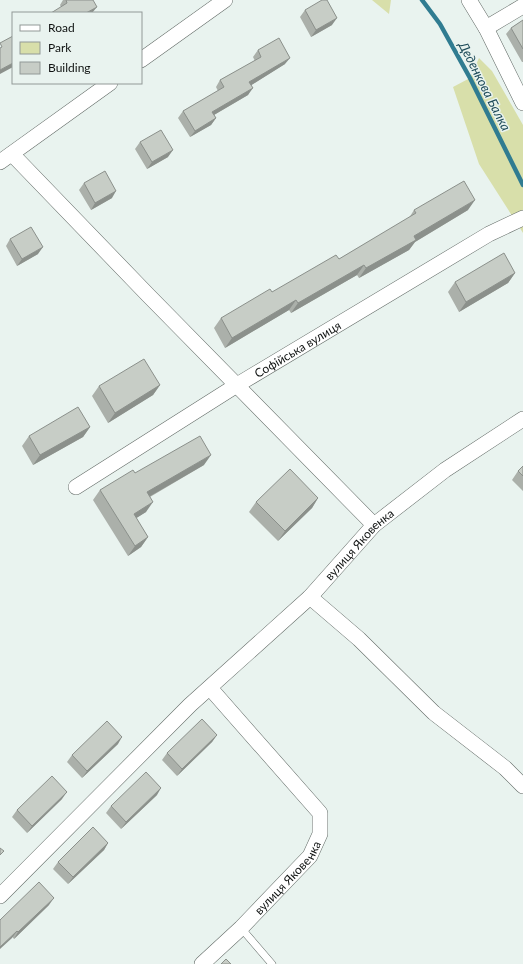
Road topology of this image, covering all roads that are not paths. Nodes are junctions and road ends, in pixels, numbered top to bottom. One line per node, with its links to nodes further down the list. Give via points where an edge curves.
1 (224, 0): 5 (street)
2 (469, 0): 4 (street)
3 (523, 6): 4 (street)
4 (486, 28): 7 (street)
5 (142, 59)
6 (109, 84): 8 (street)
7 (523, 103)
8 (6, 158): 10 (street)
9 (523, 218): 10 (street, Софійська вулиця, via 489,234)
10 (237, 385): 12 (street, Софійська вулиця); 13 (street)
11 (523, 419): 13 (street, вулиця Яковенка, via 445,470)
12 (76, 487)
13 (374, 525): 14 (street, вулиця Яковенка)
14 (310, 597): 15 (street, вулиця Яковенка); 16 (street, via 358,639 434,713 505,768)
15 (210, 688): 17 (street, вулиця Яковенка); 18 (street, вулиця Яковенка, via 320,813 320,834 310,856)
16 (523, 786)
17 (0, 896)
18 (241, 928): 19 (street, вулиця Яковенка); 20 (lane)
19 (202, 964)
20 (272, 964)

